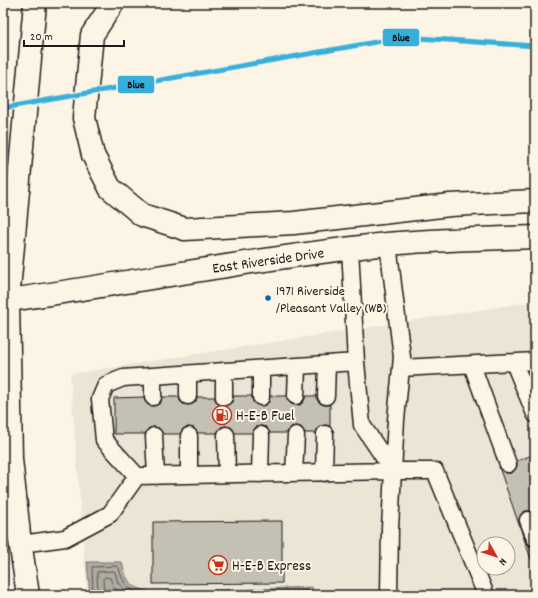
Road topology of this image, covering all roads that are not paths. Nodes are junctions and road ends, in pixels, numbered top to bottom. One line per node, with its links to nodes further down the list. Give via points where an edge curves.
1 (34, 3): 7 (main road)
2 (113, 3): 3 (main road, via 92,35 84,118 93,155 110,188 142,215 185,229 294,223 450,206)
3 (535, 201)
4 (535, 237): 5 (main road, East Riverside Drive)
5 (388, 244): 6 (main road, East Riverside Drive); 14 (lane, via 402,357)
6 (350, 248): 7 (main road, East Riverside Drive); 8 (lane)
7 (5, 301): 43 (main road, via 11,459)
8 (356, 362): 11 (lane); 33 (lane, via 362,425)
9 (535, 362): 10 (lane)
10 (514, 363): 12 (lane); 25 (lane)
11 (327, 364): 13 (lane); 21 (lane)
12 (472, 365): 14 (lane); 32 (lane)
13 (297, 366): 15 (lane); 20 (lane)
14 (401, 368): 33 (lane)
15 (261, 369): 16 (lane); 24 (lane)
16 (224, 371): 17 (lane); 23 (lane)
17 (188, 374): 18 (lane); 19 (lane)
18 (153, 376): 22 (lane); 39 (lane, via 123,378 106,385 100,399 104,440)
19 (188, 396)
20 (296, 396)
21 (326, 396)
22 (153, 397)
23 (224, 397)
24 (261, 397)
25 (535, 414)
26 (325, 434): 35 (lane)
27 (226, 435): 36 (lane)
28 (261, 435): 37 (lane)
29 (296, 435): 34 (lane)
30 (154, 436): 40 (lane)
31 (188, 436): 38 (lane)
32 (508, 464)
33 (393, 471): 35 (lane); 45 (lane); 46 (lane, via 435,470)
34 (294, 473): 35 (lane); 37 (lane)
35 (324, 473)
36 (227, 474): 37 (lane); 38 (lane)
37 (260, 474)
38 (189, 475): 40 (lane)
39 (137, 476): 40 (lane); 43 (lane, via 110,514 65,538)
40 (156, 476)
41 (528, 520): 42 (lane)
42 (535, 538)
43 (21, 544): 44 (main road)
44 (28, 595)
45 (389, 595)
46 (486, 595)

